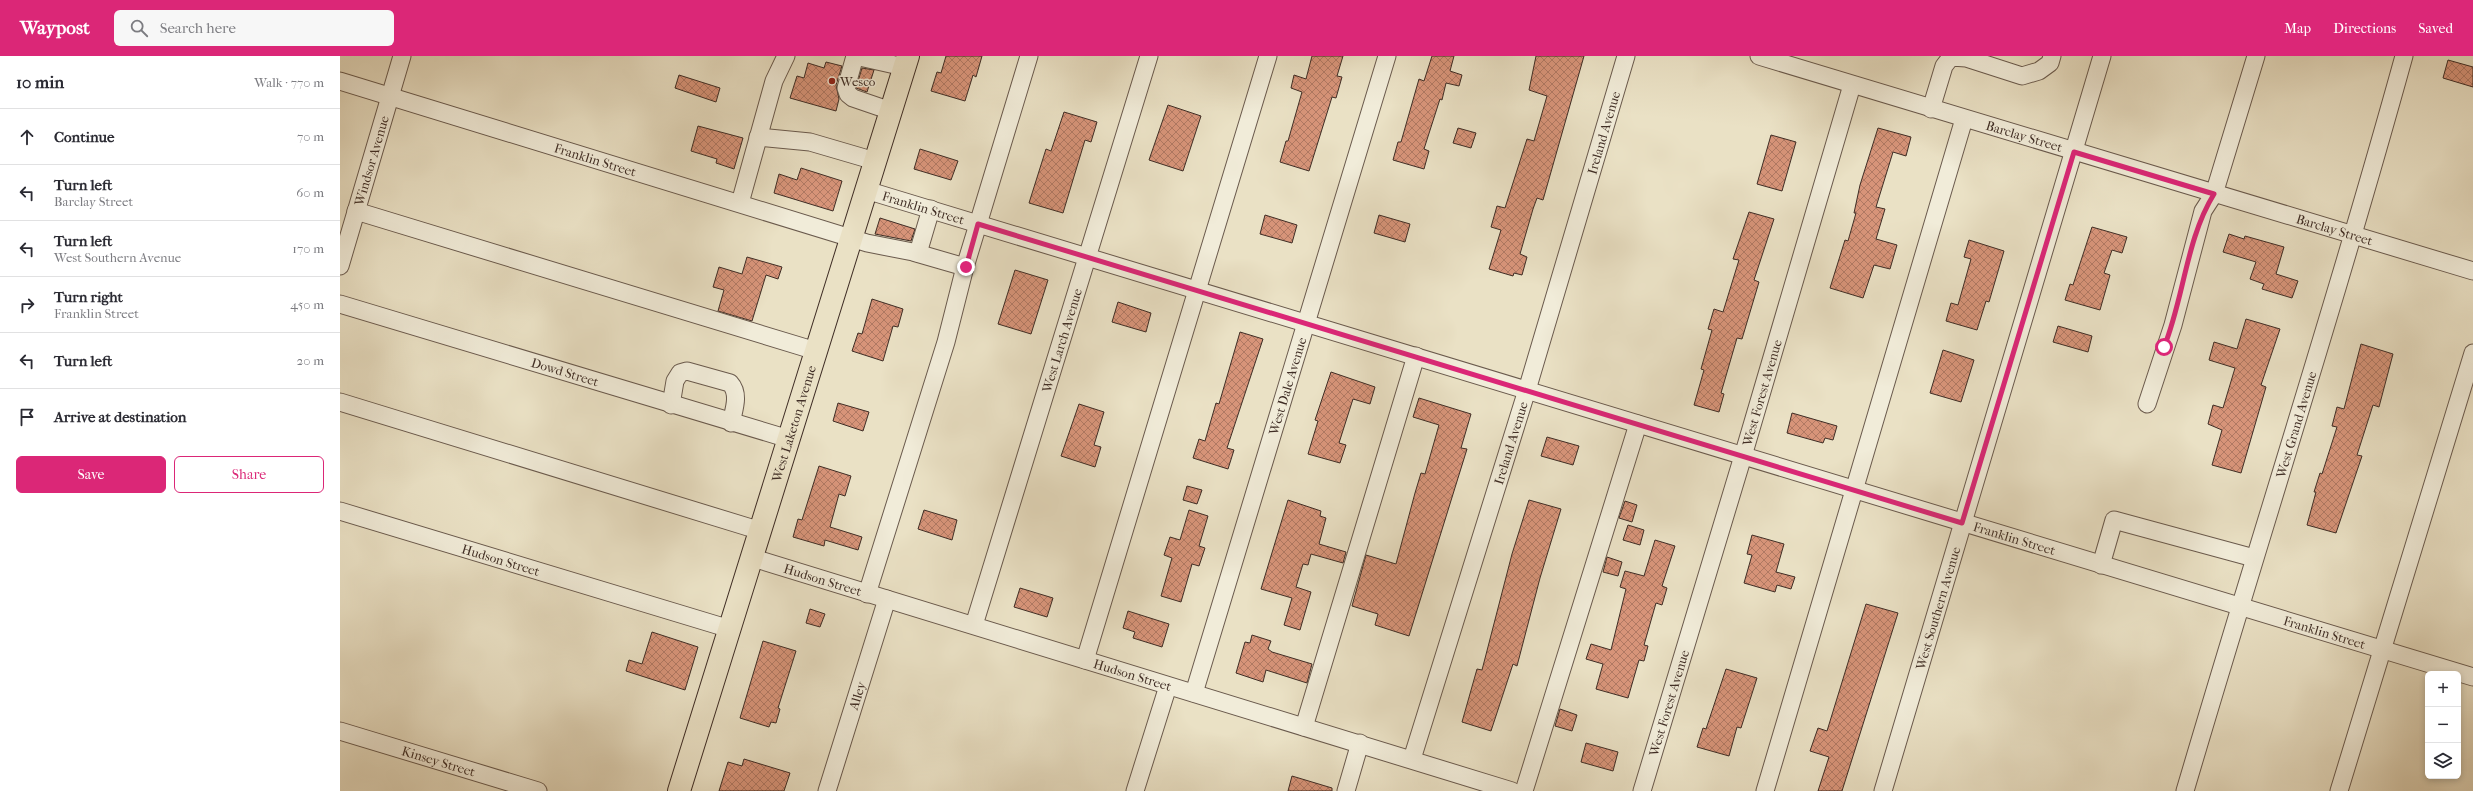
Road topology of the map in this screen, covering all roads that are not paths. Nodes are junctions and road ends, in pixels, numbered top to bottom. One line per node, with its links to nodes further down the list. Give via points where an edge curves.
1 (402, 56): 17 (street, Windsor Avenue)
2 (786, 56): 21 (street, via 774,81)
3 (1029, 56): 29 (street)
4 (1149, 56): 33 (street, West Larch Avenue)
5 (1268, 56): 37 (street)
6 (1387, 56): 39 (street, West Dale Avenue)
7 (1626, 56): 43 (street, Ireland Avenue)
8 (1759, 56): 16 (street, Barclay Street)
9 (2052, 56): 18 (street, via 2050,63 2039,71 2022,76 1966,58 1951,57 1944,66)
10 (2102, 56): 22 (street, West Southern Avenue)
11 (2256, 56): 25 (street)
12 (2404, 56): 30 (street, West Grand Avenue)
13 (860, 57): 14 (street); 19 (street, via 846,88 848,94)
14 (906, 62): 19 (main road, West Laketon Avenue)
15 (340, 81): 17 (street, Franklin Street)
16 (1852, 85): 18 (street, Barclay Street); 50 (street, West Forest Avenue)
17 (390, 97): 26 (street, Franklin Street); 28 (street, Windsor Avenue)
18 (1930, 109): 20 (street, Barclay Street)
19 (891, 111): 23 (main road, West Laketon Avenue)
20 (1964, 119): 22 (street, Barclay Street); 51 (street)
21 (758, 137): 23 (street, via 810,142); 26 (street)
22 (2074, 152): 25 (street, Barclay Street); 53 (street, West Southern Avenue)
23 (875, 161): 24 (main road, West Laketon Avenue)
24 (866, 190): 27 (street, Franklin Street); 31 (main road, West Laketon Avenue)
25 (2214, 194): 30 (street, Barclay Street); 45 (street, via 2203,211 2173,325)
26 (740, 203): 31 (street, Franklin Street)
27 (931, 209): 29 (street, Franklin Street); 32 (street)
28 (356, 211): 34 (street, Windsor Avenue); 40 (street)
29 (978, 224): 33 (street, Franklin Street); 35 (street)
30 (2354, 235): 36 (street, Barclay Street); 56 (street, West Grand Avenue)
31 (851, 237): 32 (street, Franklin Street); 40 (main road, West Laketon Avenue)
32 (915, 253): 35 (street, Franklin Street)
33 (1088, 257): 37 (street, Franklin Street); 61 (street, West Larch Avenue)
34 (340, 266)
35 (966, 267): 58 (street, via 946,342)
36 (2473, 271)
37 (1197, 289): 39 (street, Franklin Street); 64 (street)
38 (340, 304): 46 (street, Dowd Street)
39 (1307, 322): 42 (street, Franklin Street); 67 (street, West Dale Avenue)
40 (816, 351): 49 (main road, West Laketon Avenue)
41 (2473, 353): 63 (street)
42 (1416, 356): 43 (street, Franklin Street); 68 (street)
43 (1527, 390): 48 (street, Franklin Street); 71 (street, Ireland Avenue)
44 (340, 402): 54 (street)
45 (2147, 404)
46 (671, 405): 47 (street, Dowd Street); 47 (street, via 675,381 680,373 687,371 730,383 735,388 736,395)
47 (731, 423): 49 (street, Dowd Street)
48 (1638, 424): 50 (street, Franklin Street); 78 (street)
49 (789, 439): 54 (main road, West Laketon Avenue)
50 (1743, 456): 51 (street, Franklin Street); 79 (street, West Forest Avenue)
51 (1855, 490): 53 (street, Franklin Street); 80 (street)
52 (340, 511): 62 (street, Hudson Street)
53 (1962, 523): 57 (street, Franklin Street); 81 (street, West Southern Avenue)
54 (761, 531): 55 (main road, West Laketon Avenue)
55 (753, 558): 58 (street, Hudson Street); 62 (main road, West Laketon Avenue)
56 (2254, 558): 57 (street, via 2114,520); 60 (street, West Grand Avenue)
57 (2101, 565): 60 (street, Franklin Street)
58 (867, 594): 59 (street, Hudson Street)
59 (887, 600): 61 (street, Hudson Street); 74 (street, Alley)
60 (2239, 607): 63 (street, Franklin Street); 82 (street, West Grand Avenue)
61 (974, 625): 64 (street, Hudson Street)
62 (730, 629): 73 (main road, West Laketon Avenue)
63 (2382, 650): 65 (street, Franklin Street); 83 (street)
64 (1085, 660): 66 (street, Hudson Street)
65 (2473, 677)
66 (1166, 692): 67 (street, Hudson Street); 75 (street)
67 (1194, 694): 68 (street, Hudson Street)
68 (1304, 727): 70 (street, Hudson Street)
69 (340, 731): 72 (street, Kinsey Street)
70 (1360, 743): 71 (street, Hudson Street); 76 (street)
71 (1412, 759): 77 (street, Hudson Street)
72 (538, 791)
73 (679, 791)
74 (827, 791)
75 (1135, 791)
76 (1346, 791)
77 (1512, 791)
78 (1524, 791)
79 (1642, 791)
80 (1765, 791)
81 (1883, 791)
82 (2185, 791)
83 (2340, 791)

